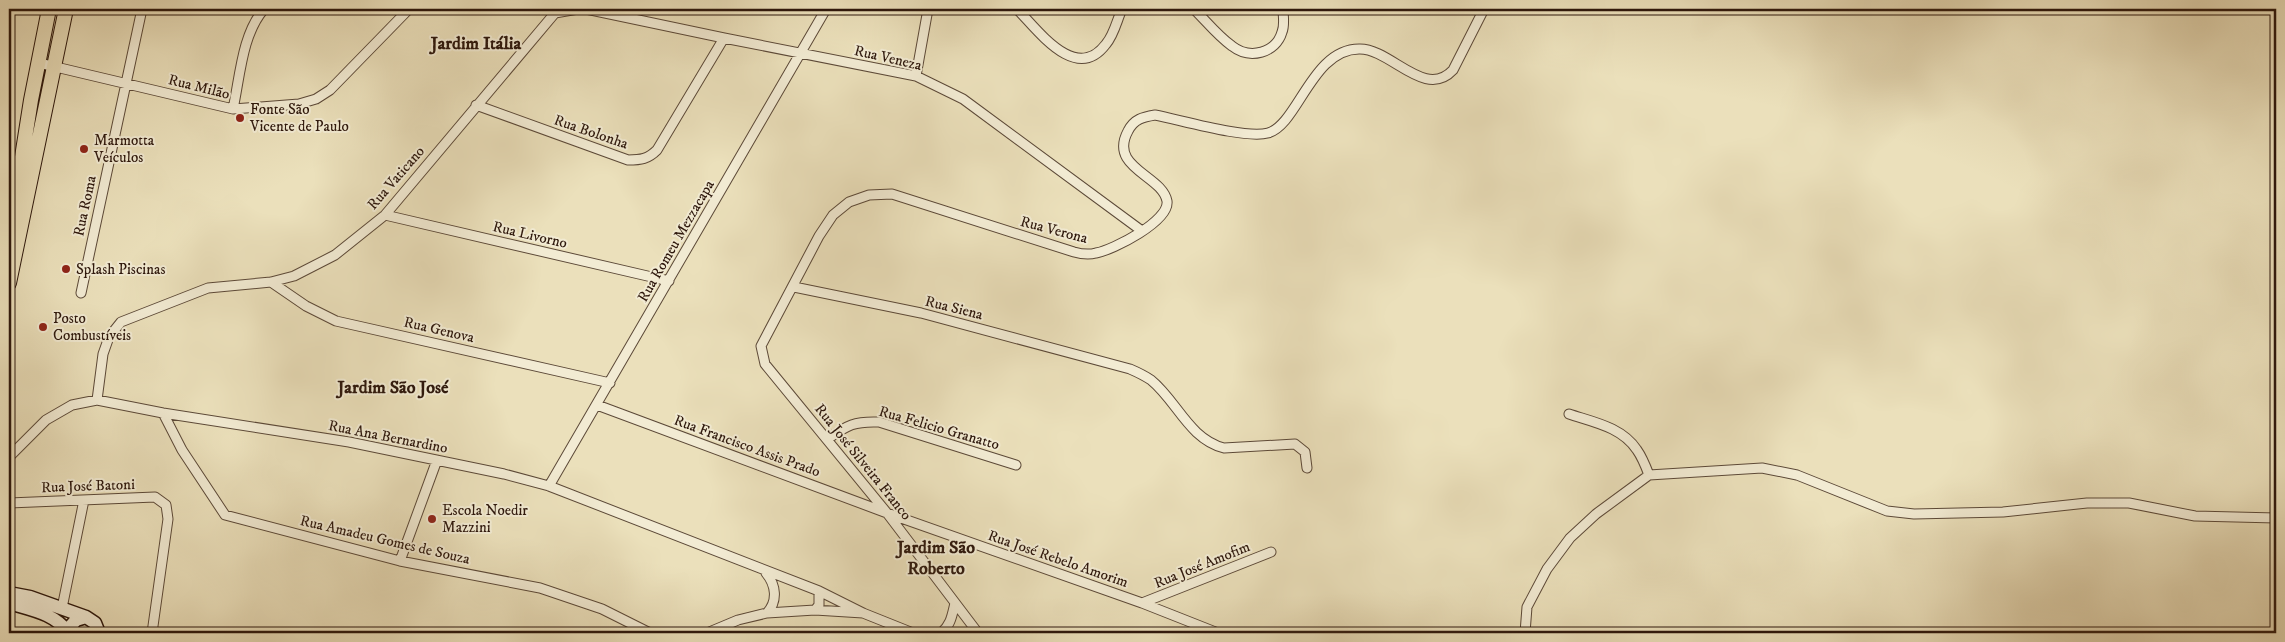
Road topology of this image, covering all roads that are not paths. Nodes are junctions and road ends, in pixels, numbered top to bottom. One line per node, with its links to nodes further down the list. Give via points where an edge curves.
1 (49, 9): 18 (main road)
2 (66, 9): 19 (main road)
3 (142, 9): 21 (street, Rua Roma)
4 (264, 9): 23 (street, via 252,28)
5 (409, 9): 23 (street, Rua Milão, via 330,90 316,99 299,104)
6 (578, 9): 15 (street)
7 (586, 9): 16 (street, Rua Veneza)
8 (826, 9): 17 (street, Rua Romeu Mezzacapa)
9 (928, 9): 20 (street)
10 (1016, 9): 11 (street, via 1061,53 1071,58 1096,54 1106,44)
11 (1122, 9)
12 (1194, 9): 13 (street, via 1233,47 1247,53 1263,53 1277,43 1283,30)
13 (1283, 9)
14 (1484, 9): 26 (street, Rua Verona, via 1445,78 1424,78 1361,49 1347,51 1330,62 1313,78 1282,124 1270,133 1253,135 1156,115 1139,118 1124,138 1125,151 1130,164 1163,191 1167,202 1166,210 1157,221)
15 (554, 11): 22 (street, Rua Vaticano)
16 (724, 38): 17 (street, Rua Veneza); 22 (street, Rua Bolonha, via 657,150 640,160 628,160)
17 (799, 53): 20 (street, Rua Veneza); 27 (street, Rua Romeu Mezzacapa)
18 (39, 63): 19 (street, Rua Milão); 25 (main road)
19 (53, 67): 21 (street, Rua Milão); 29 (main road)
20 (916, 76): 26 (street, Rua Veneza, via 963,99)
21 (125, 83): 23 (street, Rua Milão); 31 (street, Rua Roma)
22 (476, 106): 24 (street, Rua Vaticano)
23 (233, 109)
24 (385, 216): 27 (street, Rua Livorno); 28 (street, Rua Vaticano, via 335,255 294,276)
25 (9, 220)
26 (1142, 231): 30 (street, Rua Verona, via 1104,251 1085,254 892,194 869,195 849,202 833,215)
27 (669, 281): 33 (street, Rua Romeu Mezzacapa)
28 (271, 282): 33 (street, Rua Genova, via 306,306 336,321); 34 (street, Rua Vaticano, via 208,288 121,322 109,337 103,354)
29 (9, 283)
30 (794, 287): 32 (street, Rua Verona, via 761,346); 42 (street, Rua Siena, via 921,313 1130,369 1151,380 1201,438 1213,445 1224,448 1295,444 1305,452)
31 (81, 293)
32 (762, 356): 38 (street, Rua José Silveira Franco, via 765,364)
33 (610, 383): 35 (street, Rua Romeu Mezzacapa)
34 (97, 400): 36 (street, Rua Ana Bernardino); 39 (street, Rua Ana Bernardino, via 72,405 46,420)
35 (598, 405): 44 (street, Rua Romeu Mezzacapa); 47 (street, Rua Francisco Assis Prado)
36 (163, 413): 40 (street, Rua Ana Bernardino, via 349,442); 50 (street, Rua Amadeu Gomes de Souza, via 182,450 225,515)
37 (1568, 414): 43 (street, via 1614,429 1625,436 1638,450)
38 (828, 439): 41 (street, Rua Felicio Granatto, via 846,426 862,421 879,422); 47 (street, Rua José Silveira Franco)
39 (9, 457)
40 (437, 460): 44 (street, Rua Ana Bernardino); 50 (street)
41 (1016, 465)
42 (1307, 468)
43 (1649, 475): 48 (street, via 1762,468 1797,475 1887,511 1914,514 2003,512 2087,503 2121,503 2195,516); 71 (street, via 1596,514 1570,538 1547,569 1527,607)
44 (549, 486): 51 (street, Rua Ana Bernardino)
45 (84, 500): 46 (street, Rua José Batoni); 57 (street); 64 (street, Rua José Batoni, via 155,498 166,505 168,519)
46 (9, 503)
47 (887, 513): 55 (street, Rua José Silveira Franco); 56 (street, Rua José Rebelo Amorim)
48 (2276, 518)
49 (1271, 552): 56 (street, Rua José Amofim)
50 (400, 561): 65 (street, Rua Amadeu Gomes de Souza, via 540,588 602,609)
51 (766, 573): 52 (street, Rua Ana Bernardino); 59 (street, via 773,581 774,591 773,606)
52 (818, 592): 58 (street, via 819,605); 60 (street, Rua Ana Bernardino)
53 (9, 593): 57 (street)
54 (9, 603): 62 (street, via 45,614 60,622)
55 (955, 603): 68 (street, via 947,629); 69 (street, Rua José Silveira Franco)
56 (1142, 603): 70 (street, Rua José Rebelo Amorim)
57 (62, 608): 61 (street)
58 (815, 610): 59 (street); 60 (street)
59 (767, 613): 66 (street, via 738,620)
60 (863, 613): 67 (street, Rua Ana Bernardino)
61 (86, 617): 62 (street, via 76,620 69,628); 63 (street, via 95,622)
62 (70, 633)
63 (99, 633)
64 (152, 633)
65 (650, 633)
66 (707, 633)
67 (913, 633)
68 (941, 633)
69 (978, 633)
70 (1218, 633)
71 (1525, 633)

